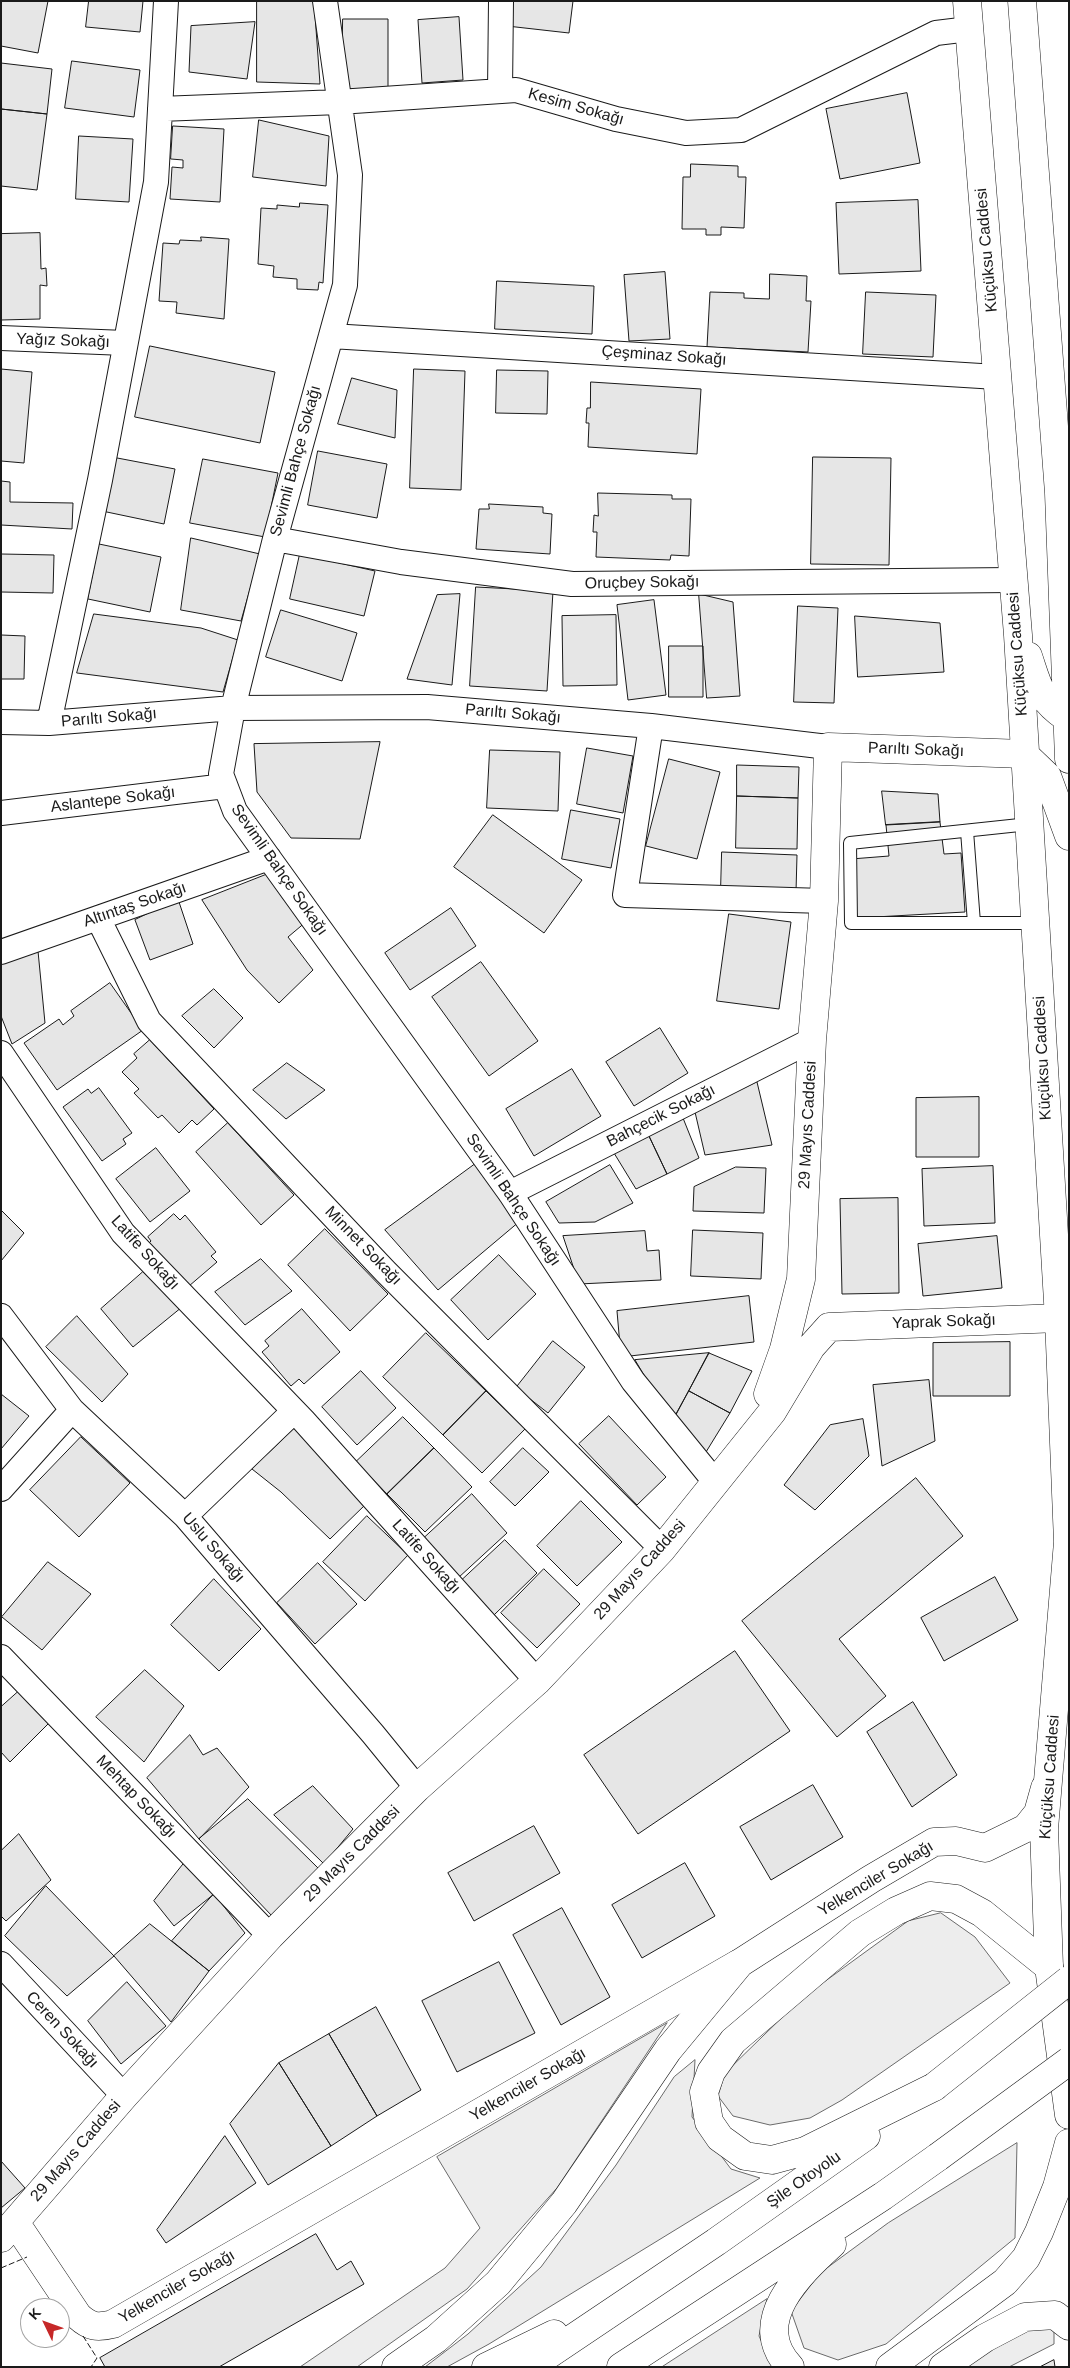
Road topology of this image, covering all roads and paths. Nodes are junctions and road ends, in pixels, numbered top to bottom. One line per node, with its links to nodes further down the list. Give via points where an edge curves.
1 (166, 1): 9 (street)
2 (325, 1): 8 (street, Sevimli Bahçe Sokağı)
3 (501, 1): 7 (street)
4 (967, 1): 6 (main road, Küçüksu Caddesi)
5 (1022, 1): 18 (main road, via 1059,493)
6 (969, 29): 7 (street, Kesim Sokağı, via 936,33 740,130 686,133 616,119 516,90); 13 (main road, Küçüksu Caddesi)
7 (500, 91): 8 (street, Kesim Sokağı)
8 (339, 102): 9 (street, Kesim Sokağı); 10 (street, Sevimli Bahçe Sokağı, via 350,175 345,285)
9 (160, 108): 12 (street, via 156,182)
10 (330, 336): 13 (street, Çeşminaz Sokağı); 14 (street, Sevimli Bahçe Sokağı)
11 (1, 338): 12 (street, Yağız Sokağı)
12 (126, 343): 20 (street)
13 (997, 377): 15 (main road, Küçüksu Caddesi)
14 (275, 539): 15 (street, Oruçbey Sokağı, via 400,562 572,584); 17 (street, Sevimli Bahçe Sokağı)
15 (1013, 580): 16 (main road, Küçüksu Caddesi)
16 (1018, 635): 18 (main road, via 1029,657 1035,682 1046,700); 23 (main road, Küçüksu Caddesi)
17 (232, 708): 20 (street, Parıltı Sokağı); 21 (street, Parıltı Sokağı, via 427,707); 25 (street, Sevimli Bahçe Sokağı, via 220,774)
18 (1068, 718): 24 (main road)
19 (1, 722): 20 (street, Parıltı Sokağı)
20 (49, 723)
21 (651, 726): 22 (street, Parıltı Sokağı); 31 (street, via 625,895)
22 (828, 747): 23 (main road, Parıltı Sokağı); 31 (main road, 29 Mayıs Caddesi)
23 (1024, 754): 27 (main road, Küçüksu Caddesi); 29 (main road, via 1047,776)
24 (1069, 760)
25 (225, 786): 26 (street, Aslantepe Sokağı); 30 (street, Sevimli Bahçe Sokağı, via 235,811)
26 (1, 813)
27 (1029, 824): 28 (lane); 34 (main road, Küçüksu Caddesi)
28 (967, 831): 33 (lane); 33 (lane, via 850,843 851,923)
29 (1069, 836)
30 (269, 858): 32 (street, Altıntaş Sokağı); 38 (street, Sevimli Bahçe Sokağı)
31 (824, 901): 36 (main road, 29 Mayıs Caddesi)
32 (98, 918): 35 (street, Altıntaş Sokağı); 48 (street, Minnet Sokağı, via 149,1021 385,1271)
33 (974, 923): 34 (lane)
34 (1035, 924): 41 (main road, Küçüksu Caddesi)
35 (1, 952)
36 (812, 1040): 38 (street, Bahçecik Sokağı); 39 (main road, 29 Mayıs Caddesi)
37 (1, 1053): 44 (street, Latife Sokağı, via 123,1233)
38 (510, 1193): 45 (street, Sevimli Bahçe Sokağı, via 634,1381)
39 (801, 1279): 42 (main road, via 806,1304); 45 (main road, 29 Mayıs Caddesi, via 774,1380 749,1434)
40 (1, 1316): 43 (street, Uslu Sokağı)
41 (1059, 1318): 42 (main road, Yaprak Sokağı); 51 (main road, Küçüksu Caddesi, via 1068,1542)
42 (829, 1327): 45 (main road, 29 Mayıs Caddesi, via 811,1347 772,1412)
43 (72, 1410): 46 (street); 47 (street, Uslu Sokağı)
44 (294, 1411): 47 (street); 50 (street, Latife Sokağı)
45 (716, 1483): 48 (main road, 29 Mayıs Caddesi)
46 (1, 1489)
47 (185, 1516): 52 (street, Uslu Sokağı)
48 (662, 1549): 50 (main road, 29 Mayıs Caddesi)
49 (1, 1657): 53 (street, Mehtap Sokağı)
50 (537, 1681): 52 (main road, 29 Mayıs Caddesi)
51 (1048, 1774): 54 (main road, Yelkenciler Sokağı, via 1038,1813 1026,1828 985,1848 956,1841 934,1842); 56 (main road, Küçüksu Caddesi, via 1044,1829)
52 (416, 1788): 53 (main road, 29 Mayıs Caddesi)
53 (270, 1936): 59 (main road, 29 Mayıs Caddesi)
54 (740, 1963): 63 (main road, Yelkenciler Sokağı, via 113,2324 100,2328 88,2325); 66 (main road, via 668,2050 564,2203 498,2283 436,2338)
55 (1, 1964): 59 (street, Ceren Sokağı)
56 (1059, 1974): 58 (main road, Şile Otoyolu, bridge); 58 (main road, via 982,1913 956,1899 930,1896 896,1911 860,1933 733,2041 711,2072 704,2092 709,2122 720,2138 745,2156 772,2160 805,2151); 60 (main road, Küçüksu Caddesi)
57 (1069, 2060): 62 (main road, bridge)
58 (934, 2087): 64 (main road, Şile Otoyolu)
59 (124, 2096): 63 (main road, 29 Mayıs Caddesi)
60 (1069, 2115)
61 (1069, 2143): 71 (main road, via 1057,2187 1026,2258 1005,2282)
62 (883, 2196): 69 (main road); 70 (main road, via 808,2265 782,2300 774,2320 774,2338)
63 (8, 2230)
64 (716, 2242): 67 (main road, via 558,2332); 68 (main road, Şile Otoyolu)
65 (1069, 2326): 72 (main road, via 1055,2315 1025,2318 986,2338)
66 (396, 2367)
67 (486, 2367)
68 (530, 2367)
69 (621, 2367)
70 (790, 2367)
71 (890, 2367)
72 (942, 2367)

